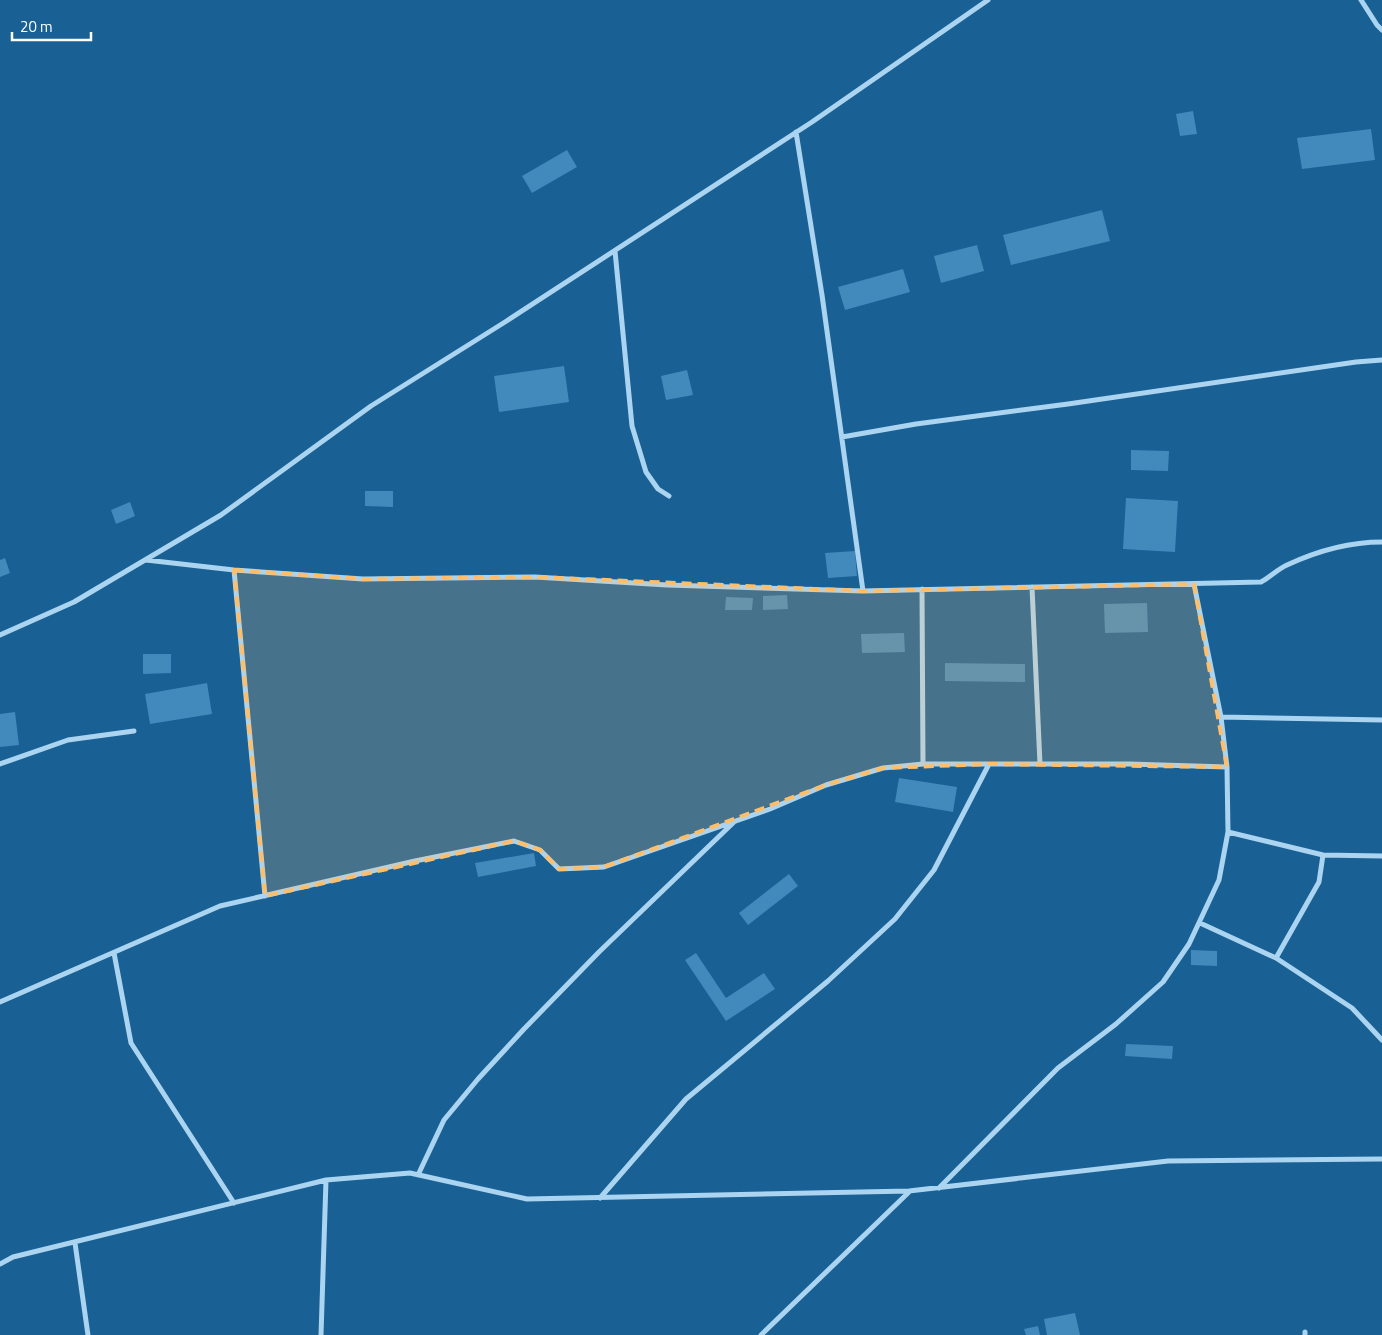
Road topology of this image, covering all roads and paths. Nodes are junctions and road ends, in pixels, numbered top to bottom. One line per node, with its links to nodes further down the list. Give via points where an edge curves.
1 (988, 0): 4 (street)
2 (1361, 0): 3 (street)
3 (1382, 30)
4 (796, 132): 5 (street); 7 (street)
5 (615, 251): 8 (street, via 632,426 646,472 658,489); 10 (street, via 371,406 221,515)
6 (1382, 360): 7 (street)
7 (842, 437): 15 (street)
8 (669, 496)
9 (1382, 542): 12 (street, via 1325,550 1286,566 1261,582)
10 (146, 560): 11 (street); 16 (street, via 74,602)
11 (234, 570): 15 (street, via 364,579 536,577); 29 (street)
12 (1194, 584): 13 (street); 17 (street)
13 (1032, 587): 14 (street); 23 (street)
14 (922, 589): 15 (street); 21 (street)
15 (863, 591)
16 (0, 635)
17 (1221, 717): 18 (street); 24 (street)
18 (1382, 720)
19 (134, 731): 20 (street, via 68,740)
20 (0, 764)
21 (923, 764): 22 (street); 25 (street, via 883,768 826,785)
22 (989, 764): 23 (street); 40 (street, via 934,870 895,919 828,981 686,1099)
23 (1040, 764): 24 (street)
24 (1227, 767): 26 (street)
25 (735, 821): 29 (street, via 604,866 559,869 540,850 514,840); 36 (street, via 599,952 478,1080 444,1120)
26 (1228, 832): 27 (street); 30 (street, via 1219,880)
27 (1323, 855): 28 (street); 32 (street, via 1319,882)
28 (1382, 856)
29 (265, 896): 31 (street, via 220,906)
30 (1200, 923): 32 (street); 38 (street, via 1163,982 1116,1024 1058,1068)
31 (114, 953): 33 (street); 41 (street, via 131,1043)
32 (1276, 958): 34 (street, via 1352,1008)
33 (0, 1002)
34 (1382, 1040)
35 (1382, 1159): 38 (street, via 1168,1161)
36 (418, 1175): 37 (street); 40 (street, via 527,1199)
37 (326, 1180): 41 (street); 45 (street)
38 (938, 1188): 39 (street)
39 (910, 1191): 40 (street); 46 (street)
40 (600, 1198)
41 (234, 1203): 42 (street)
42 (74, 1243): 43 (street, via 13,1257); 44 (street)
43 (0, 1264)
44 (88, 1335)
45 (321, 1335)
46 (761, 1335)

